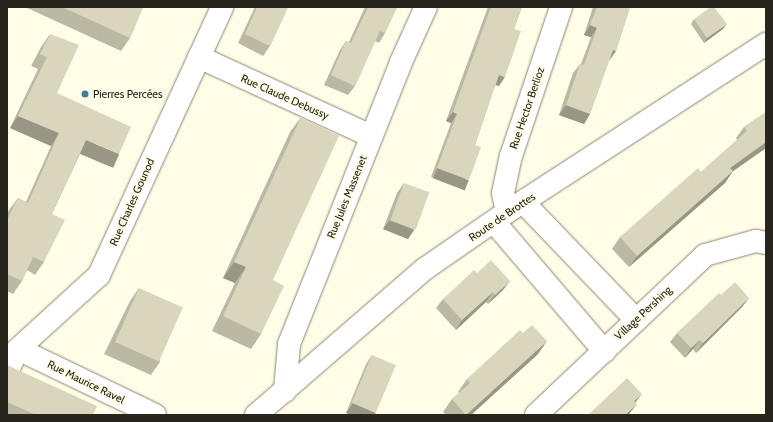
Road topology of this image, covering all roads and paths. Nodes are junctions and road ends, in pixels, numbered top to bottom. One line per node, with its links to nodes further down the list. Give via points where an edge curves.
1 (222, 7): 5 (street, Rue Charles Gounod)
2 (426, 7): 6 (street, Rue Jules Massenet)
3 (561, 7): 7 (street, Rue Hector Berlioz, via 511,156 503,193)
4 (766, 44): 7 (street, Route de Brottes)
5 (198, 57): 6 (street, Rue Claude Debussy); 10 (street, Rue Charles Gounod, via 99,275)
6 (371, 136): 13 (street, Rue Jules Massenet, via 289,344)
7 (508, 212): 9 (street); 11 (street); 13 (street, Route de Brottes, via 426,268)
8 (766, 243): 9 (street, Village Pershing, via 756,241 705,255)
9 (636, 320): 11 (street, Village Pershing)
10 (18, 349): 12 (street, Rue Charles Gounod); 14 (street, Rue Maurice Ravel)
11 (604, 351): 16 (street, Village Pershing)
12 (7, 372)
13 (285, 391): 15 (street, Route de Brottes)
14 (155, 415)
15 (256, 415)
16 (536, 415)

